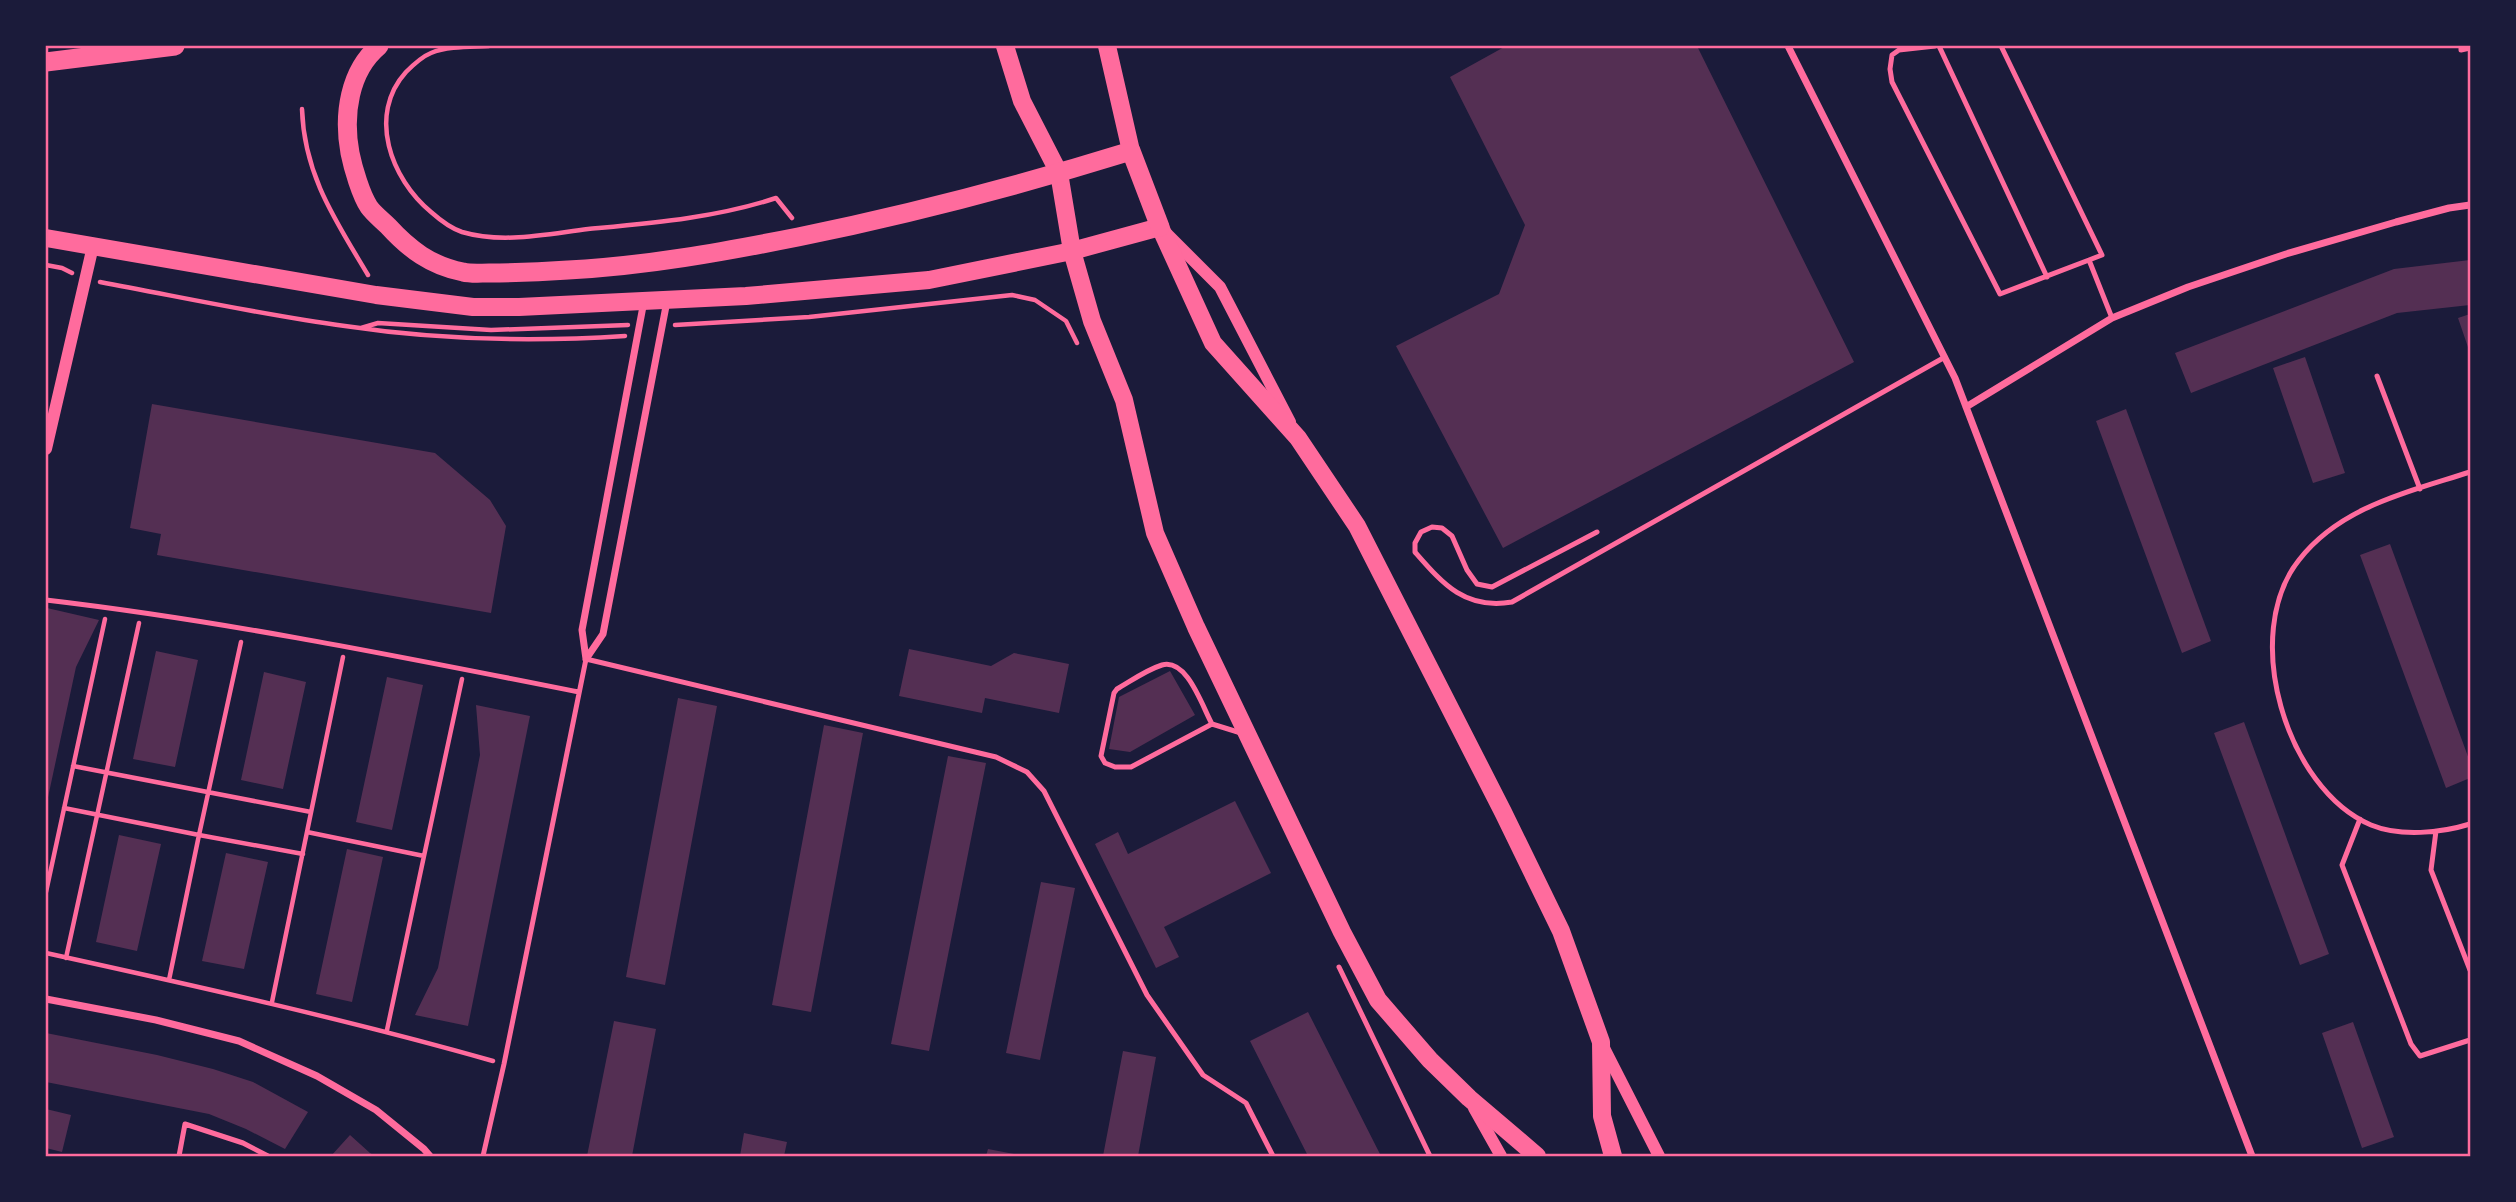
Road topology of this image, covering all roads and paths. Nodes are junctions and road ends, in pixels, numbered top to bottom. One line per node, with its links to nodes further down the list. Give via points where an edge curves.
1 (175, 46): 11 (highway)
2 (379, 46): 17 (highway, via 370,53 353,87 348,113 350,152 369,208 426,260 464,273 521,273 715,254)
3 (489, 46): 17 (path, via 431,53 391,93 386,133 396,168 421,204 443,222 482,236 533,236 720,214 776,198)
4 (1009, 46): 14 (main road, via 1022,101)
5 (1107, 46): 13 (main road)
6 (1788, 46): 32 (street)
7 (1937, 46): 23 (lane); 23 (lane, via 1899,50 1892,55 1892,82 2000,295)
8 (2001, 46): 21 (lane, via 2102,255)
9 (2461, 46): 10 (lane, via 2461,50)
10 (2470, 48)
11 (50, 61)
12 (302, 109): 24 (path, via 305,141 319,187)
13 (1131, 151): 14 (highway); 16 (highway)
14 (1059, 173): 17 (highway); 20 (main road)
15 (2470, 205): 28 (street, via 2286,254)
16 (1160, 226): 20 (main road); 35 (street, via 1220,287); 35 (main road, via 1213,343)
17 (805, 236)
18 (46, 238): 19 (main road)
19 (93, 246): 25 (street); 27 (main road, via 473,307)
20 (1072, 251): 26 (main road, via 929,280); 49 (main road, via 1092,321 1124,400 1155,533)
21 (2089, 260): 23 (lane); 28 (lane)
22 (46, 265): 25 (path)
23 (2047, 277)
24 (370, 278)
25 (85, 280): 30 (path, via 361,328 499,339); 36 (street)
26 (667, 299): 27 (main road); 29 (street)
27 (645, 301): 30 (street)
28 (2112, 318): 34 (street)
29 (663, 326): 31 (path, via 809,317 1012,295 1035,300 1066,321); 45 (street, via 603,634)
30 (638, 335): 45 (street, via 582,630)
31 (1077, 343)
32 (1945, 357): 34 (street); 39 (lane, via 1512,602 1471,601 1440,581 1415,552 1421,532 1442,528 1452,536 1477,584 1492,587)
33 (2377, 376): 38 (lane)
34 (1966, 407): 87 (street)
35 (1298, 438): 73 (main road, via 1357,526 1497,800 1561,931)
36 (46, 449)
37 (2470, 472): 38 (lane)
38 (2420, 489): 56 (lane, via 2369,505 2320,539 2298,560 2276,607 2272,637 2275,670 2291,737 2306,768 2329,796)
39 (1597, 532)
40 (46, 600): 41 (lane)
41 (107, 607): 42 (lane); 50 (path)
42 (141, 611): 43 (lane); 51 (path)
43 (244, 629): 44 (lane); 52 (path)
44 (345, 647): 46 (lane); 54 (path)
45 (586, 659): 47 (lane); 81 (lane, via 996,757 1027,772 1044,791 1147,995 1203,1075 1246,1103)
46 (464, 670): 47 (lane); 62 (path)
47 (579, 692): 74 (lane)
48 (1212, 724): 48 (lane, via 1186,674 1174,665 1159,666 1114,693 1101,756 1115,767 1131,766); 49 (lane)
49 (1248, 735): 75 (main road, via 1378,1000)
50 (73, 766): 51 (path); 53 (path)
51 (106, 773): 52 (path); 55 (path)
52 (208, 792): 54 (path); 60 (path)
53 (64, 808): 55 (path); 63 (path)
54 (311, 812): 59 (path)
55 (97, 813): 60 (path); 65 (path)
56 (2360, 819): 58 (lane, via 2403,831); 72 (lane, via 2342,865 2411,1044 2420,1056)
57 (2470, 824): 58 (lane)
58 (2435, 831): 67 (lane, via 2431,870)
59 (307, 832): 61 (path); 62 (path)
60 (199, 835): 61 (path); 68 (path)
61 (303, 854): 70 (path)
62 (424, 856): 71 (path)
63 (46, 892)
64 (46, 953): 65 (path)
65 (66, 958): 68 (path)
66 (1339, 967): 82 (lane)
67 (2470, 970)
68 (169, 980): 70 (path)
69 (46, 999): 79 (street, via 239,1041 317,1076 376,1110)
70 (272, 1002): 71 (path)
71 (387, 1030): 74 (path)
72 (2470, 1040)
73 (1601, 1042): 85 (main road, via 1602,1116); 86 (street)
74 (504, 1064): 76 (lane)
75 (1469, 1098): 83 (street); 84 (main road)
76 (483, 1154): 80 (lane)
77 (179, 1157): 78 (lane, via 185,1124 243,1143)
78 (268, 1157)
79 (430, 1157)
80 (492, 1157)
81 (1273, 1157)
82 (1430, 1157)
83 (1502, 1157)
84 (1537, 1157)
85 (1613, 1157)
86 (1659, 1157)
87 (2252, 1157)

